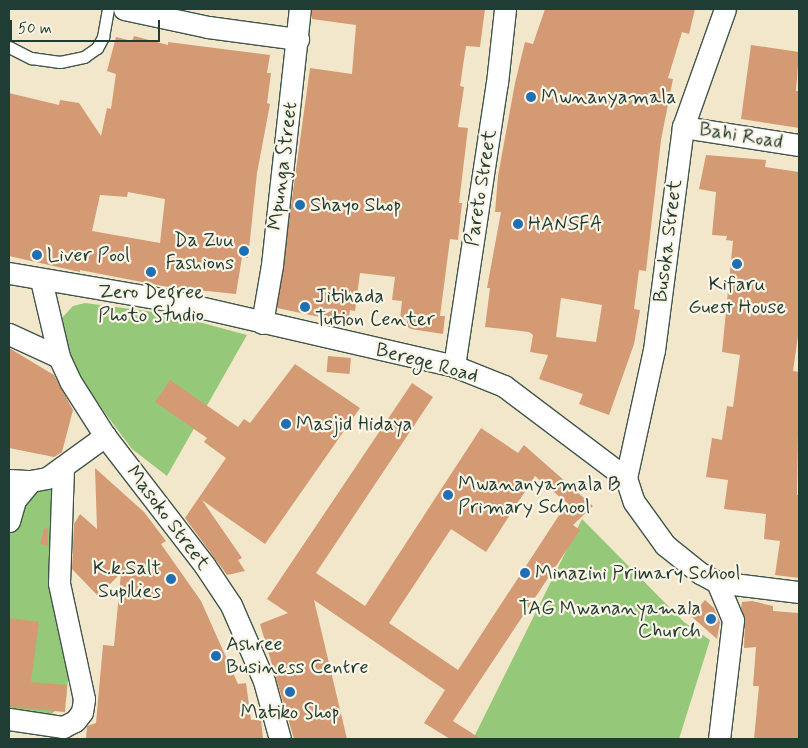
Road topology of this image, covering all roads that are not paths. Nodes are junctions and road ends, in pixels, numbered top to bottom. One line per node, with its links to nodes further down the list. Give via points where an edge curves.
1 (108, 9): 8 (lane, via 103,37 97,48 84,57 60,62 31,58)
2 (124, 9): 7 (street, via 208,27)
3 (300, 9): 7 (street, Mpunga Street)
4 (505, 9): 9 (street, Pareto Street)
5 (517, 9): 9 (street)
6 (725, 9): 10 (street, Busoka Street)
7 (298, 39): 14 (street, Mpunga Street)
8 (9, 47)
9 (497, 83): 17 (street, Pareto Street)
10 (683, 127): 11 (street, Bahi Road); 20 (street, Busoka Street, via 654,350)
11 (799, 145)
12 (9, 273): 13 (street, Berege Road)
13 (41, 280): 14 (street, Berege Road, via 173,301); 16 (street, Masoko Street)
14 (262, 323): 17 (street, Berege Road)
15 (9, 334): 16 (street)
16 (59, 357): 18 (street, Masoko Street)
17 (454, 366): 20 (street, Berege Road, via 504,386)
18 (105, 436): 19 (street); 27 (street, Masoko Street, via 205,566 230,605 264,681)
19 (63, 469): 22 (street); 26 (street, via 58,583 84,699 82,712 76,721 63,727)
20 (626, 478): 24 (street, via 634,502 665,545 694,569)
21 (9, 480): 22 (street)
22 (31, 482): 23 (street, via 15,500)
23 (9, 521)
24 (717, 582): 25 (street); 28 (street, via 733,620)
25 (799, 592)
26 (9, 719)
27 (280, 739)
28 (719, 739)

